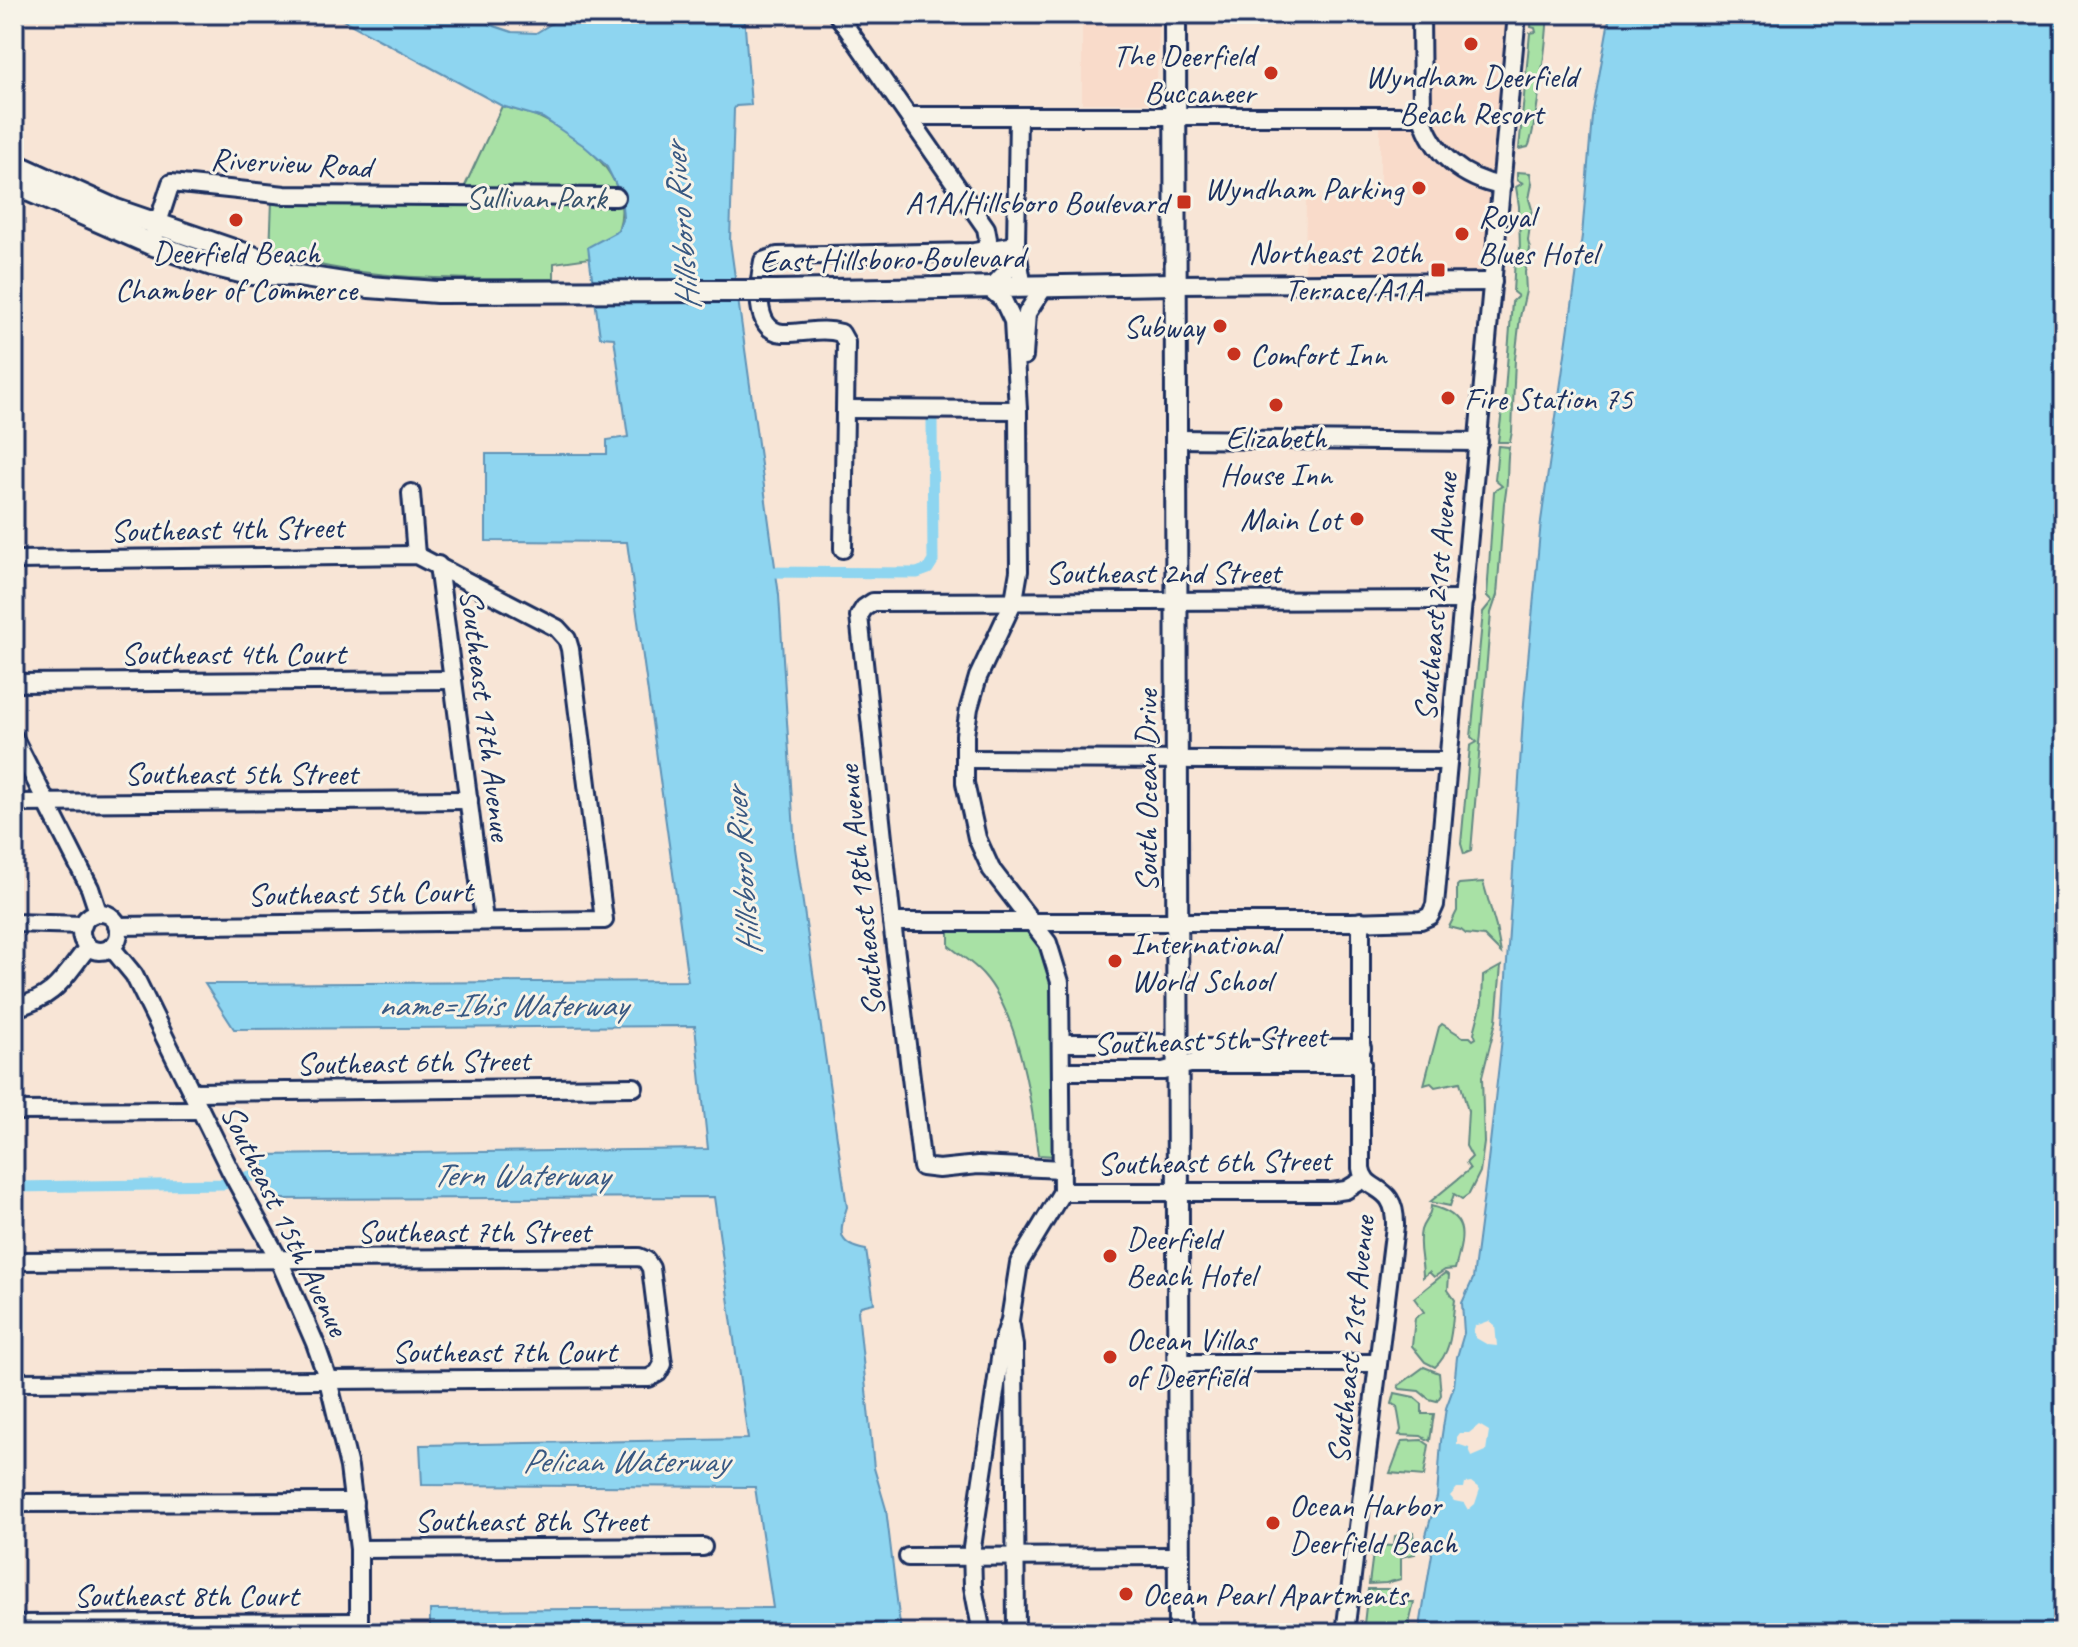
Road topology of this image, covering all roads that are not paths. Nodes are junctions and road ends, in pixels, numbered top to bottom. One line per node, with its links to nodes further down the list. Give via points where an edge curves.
1 (837, 14): 6 (street)
2 (1175, 14): 5 (main road, South Ocean Drive)
3 (1421, 14): 8 (street)
4 (1517, 14): 11 (street, Southeast 21st Avenue)
5 (1175, 115): 7 (street); 8 (street); 17 (main road, South Ocean Drive)
6 (909, 116): 7 (street); 15 (street, via 986,228)
7 (1018, 116): 14 (street)
8 (1422, 116): 11 (street, via 1443,156 1473,177)
9 (14, 166): 13 (main road, East Hillsboro Boulevard)
10 (14, 184): 13 (main road, East Hillsboro Boulevard)
11 (1502, 186): 16 (street, Southeast 21st Avenue)
12 (616, 197): 13 (street, Riverview Road, via 285,195 171,183)
13 (154, 235): 19 (main road, East Hillsboro Boulevard, bridge, via 248,255 292,275 407,291)
14 (1016, 245): 15 (street); 18 (street); 19 (street, via 1006,272)
15 (985, 250): 20 (street, via 777,256 763,261 761,313 773,331 841,333 846,342)
16 (1493, 282): 17 (street, East Hillsboro Boulevard); 23 (street, Southeast 21st Avenue)
17 (1174, 284): 18 (main road, East Hillsboro Boulevard); 22 (main road, South Ocean Drive)
18 (1034, 288): 19 (main road, East Hillsboro Boulevard); 21 (street)
19 (990, 289): 21 (street, via 1003,300 1013,321)
20 (846, 409): 21 (street); 25 (street)
21 (1018, 410): 30 (street, via 1019,571)
22 (1176, 439): 23 (street); 29 (main road, South Ocean Drive)
23 (1479, 442): 31 (street, Southeast 21st Avenue)
24 (411, 493): 26 (street)
25 (843, 549)
26 (416, 555): 27 (street, Southeast 4th Street); 28 (street, Southeast 4th Street)
27 (14, 560)
28 (438, 565): 33 (street, Southeast 17th Avenue); 44 (street, Southeast 4th Street, via 557,628 567,639)
29 (1175, 599): 30 (street, Southeast 2nd Street); 31 (street, Southeast 2nd Street); 36 (main road, South Ocean Drive)
30 (1014, 600): 32 (street, Southeast 2nd Street, via 873,602); 37 (street, via 978,677 969,708)
31 (1464, 600): 38 (street, Southeast 21st Avenue)
32 (864, 608): 47 (street, Southeast 18th Avenue, via 859,616)
33 (453, 680): 34 (street, Southeast 4th Court); 39 (street, Southeast 17th Avenue)
34 (14, 683)
35 (14, 738): 40 (street)
36 (1176, 758): 37 (street); 38 (street); 45 (main road, South Ocean Drive)
37 (965, 759): 48 (street, via 977,838 991,869)
38 (1448, 761): 46 (street, Southeast 21st Avenue, via 1430,916)
39 (469, 800): 40 (street, Southeast 5th Street); 43 (street, Southeast 17th Avenue)
40 (46, 802): 41 (street, Southeast 5th Street); 42 (street)
41 (14, 803)
42 (98, 912): 50 (street); 51 (street, via 109,914)
43 (484, 920): 44 (street, Southeast 5th Court); 51 (street, Southeast 5th Court)
44 (604, 920)
45 (1177, 921): 46 (street); 48 (street); 56 (main road, South Ocean Drive)
46 (1361, 921): 57 (street, Southeast 21st Avenue)
47 (892, 922): 48 (street); 64 (street, Southeast 18th Avenue)
48 (1033, 922): 55 (street, via 1048,943 1060,982)
49 (14, 923): 50 (street)
50 (83, 925): 52 (street)
51 (117, 926): 53 (street)
52 (88, 947): 53 (street); 54 (street, via 50,993)
53 (111, 947): 61 (street, Southeast 15th Avenue, via 134,975)
54 (14, 1008)
55 (1061, 1043): 56 (street, Southeast 5th Street); 59 (street)
56 (1176, 1045): 57 (street, Southeast 5th Street); 58 (main road, South Ocean Drive)
57 (1362, 1056): 58 (street, Southeast 5th Street); 66 (street, Southeast 21st Avenue)
58 (1176, 1068): 59 (street, Southeast 5th Street); 68 (main road, South Ocean Drive)
59 (1061, 1071): 65 (street)
60 (634, 1087): 61 (street, Southeast 6th Street)
61 (193, 1092): 62 (street, Southeast 15th Avenue)
62 (200, 1110): 63 (street); 69 (street, Southeast 15th Avenue)
63 (14, 1111)
64 (922, 1167): 65 (street, Southeast 6th Street)
65 (1062, 1169): 67 (street)
66 (1364, 1179): 68 (street, Southeast 6th Street, via 1332,1192); 73 (street, Southeast 21st Avenue, via 1396,1208)
67 (1062, 1192): 68 (street, Southeast 6th Street); 71 (street, via 1019,1263)
68 (1176, 1192): 72 (main road, South Ocean Drive)
69 (279, 1260): 70 (street, Southeast 7th Street); 74 (street, Southeast 7th Street, via 646,1260 663,1351); 75 (street, Southeast 15th Avenue)
70 (14, 1261)
71 (1010, 1320): 83 (street); 84 (street)
72 (1177, 1363): 73 (street); 81 (main road, South Ocean Drive)
73 (1378, 1363): 92 (street, Southeast 21st Avenue)
74 (658, 1373): 75 (street, Southeast 7th Court, via 649,1378)
75 (328, 1380): 76 (street, Southeast 7th Court); 77 (street, Southeast 15th Avenue)
76 (14, 1382)
77 (354, 1502): 78 (street); 80 (street, Southeast 15th Avenue)
78 (14, 1503)
79 (703, 1547): 80 (street, Southeast 8th Street)
80 (359, 1549): 86 (street, Southeast 15th Avenue)
81 (1179, 1556): 84 (street); 91 (main road, South Ocean Drive)
82 (908, 1557): 83 (street)
83 (972, 1557): 84 (street); 89 (street)
84 (1016, 1557): 90 (street)
85 (14, 1624): 87 (street, Southeast 8th Court)
86 (359, 1627): 88 (street, Southeast 8th Court)
87 (111, 1628): 88 (street, Southeast 8th Court)
88 (231, 1628)
89 (982, 1633)
90 (1016, 1633)
91 (1179, 1633)
92 (1345, 1633)

